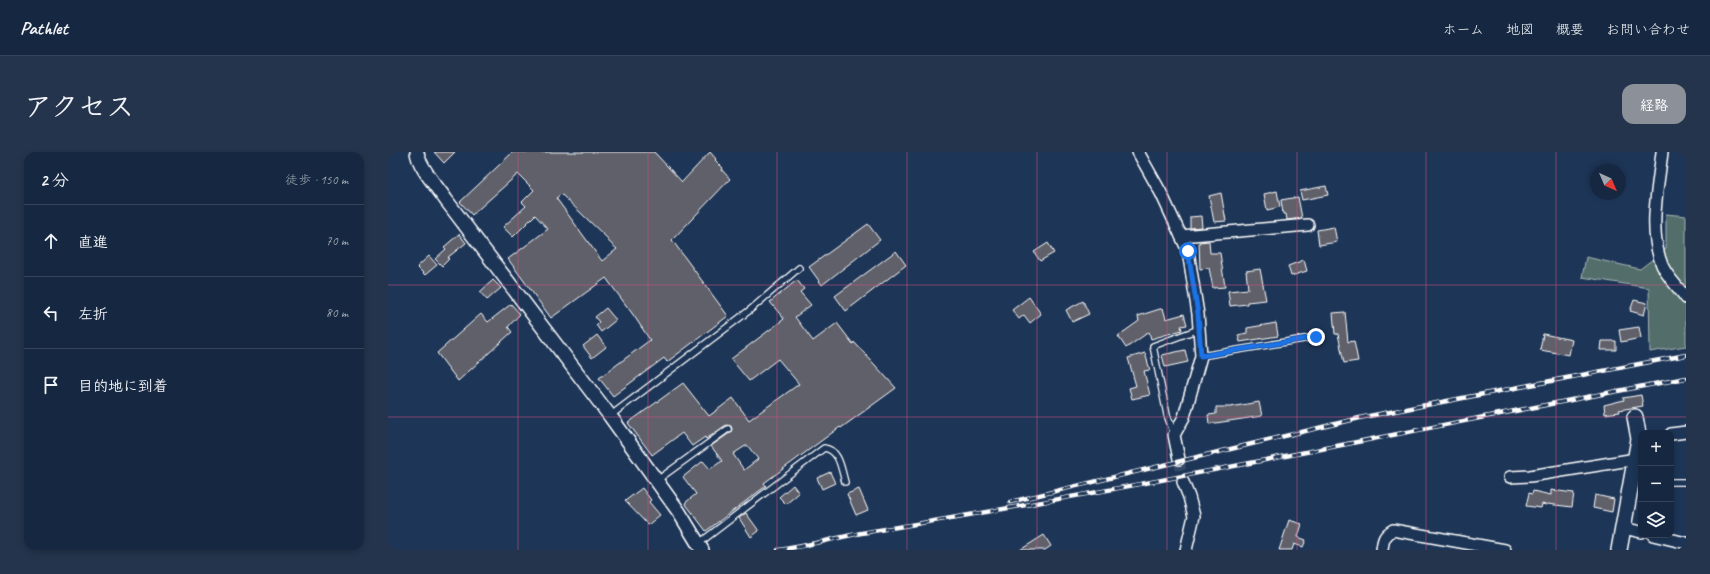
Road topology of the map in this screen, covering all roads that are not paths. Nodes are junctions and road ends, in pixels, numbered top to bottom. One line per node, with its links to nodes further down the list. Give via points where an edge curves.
1 (417, 152): 11 (street, via 424,168 446,200)
2 (1138, 152): 5 (street, via 1162,193)
3 (1662, 152): 7 (street, via 1655,213 1655,240 1663,266)
4 (1308, 225): 5 (street)
5 (1181, 236): 8 (street, via 1188,251)
6 (799, 268): 11 (lane, via 750,310)
7 (1686, 298)
8 (1200, 329): 10 (street); 17 (lane, via 1153,346 1167,416)
9 (1316, 337): 10 (lane)
10 (1201, 356): 17 (street, via 1184,417)
11 (610, 416): 22 (street)
12 (1635, 417): 14 (main road)
13 (728, 429): 22 (lane)
14 (1638, 430)
15 (1686, 432): 16 (street)
16 (1674, 434)
17 (1174, 435): 19 (street)
18 (1638, 449): 20 (main road)
19 (1179, 459)
20 (1636, 459): 21 (street); 27 (main road, via 1634,481)
21 (1510, 477)
22 (656, 481): 31 (street)
23 (844, 482): 31 (lane, via 836,454 831,449 824,448)
24 (1183, 482): 33 (street, via 1194,516)
25 (1674, 482): 26 (lane)
26 (1686, 482)
27 (1623, 528): 28 (street); 36 (main road)
28 (1638, 531)
29 (1665, 538): 30 (street)
30 (1686, 543)
31 (700, 547)
32 (1478, 548): 34 (street, via 1393,530 1383,540); 35 (street)
33 (1186, 550)
34 (1382, 550)
35 (1505, 550)
36 (1619, 550)

